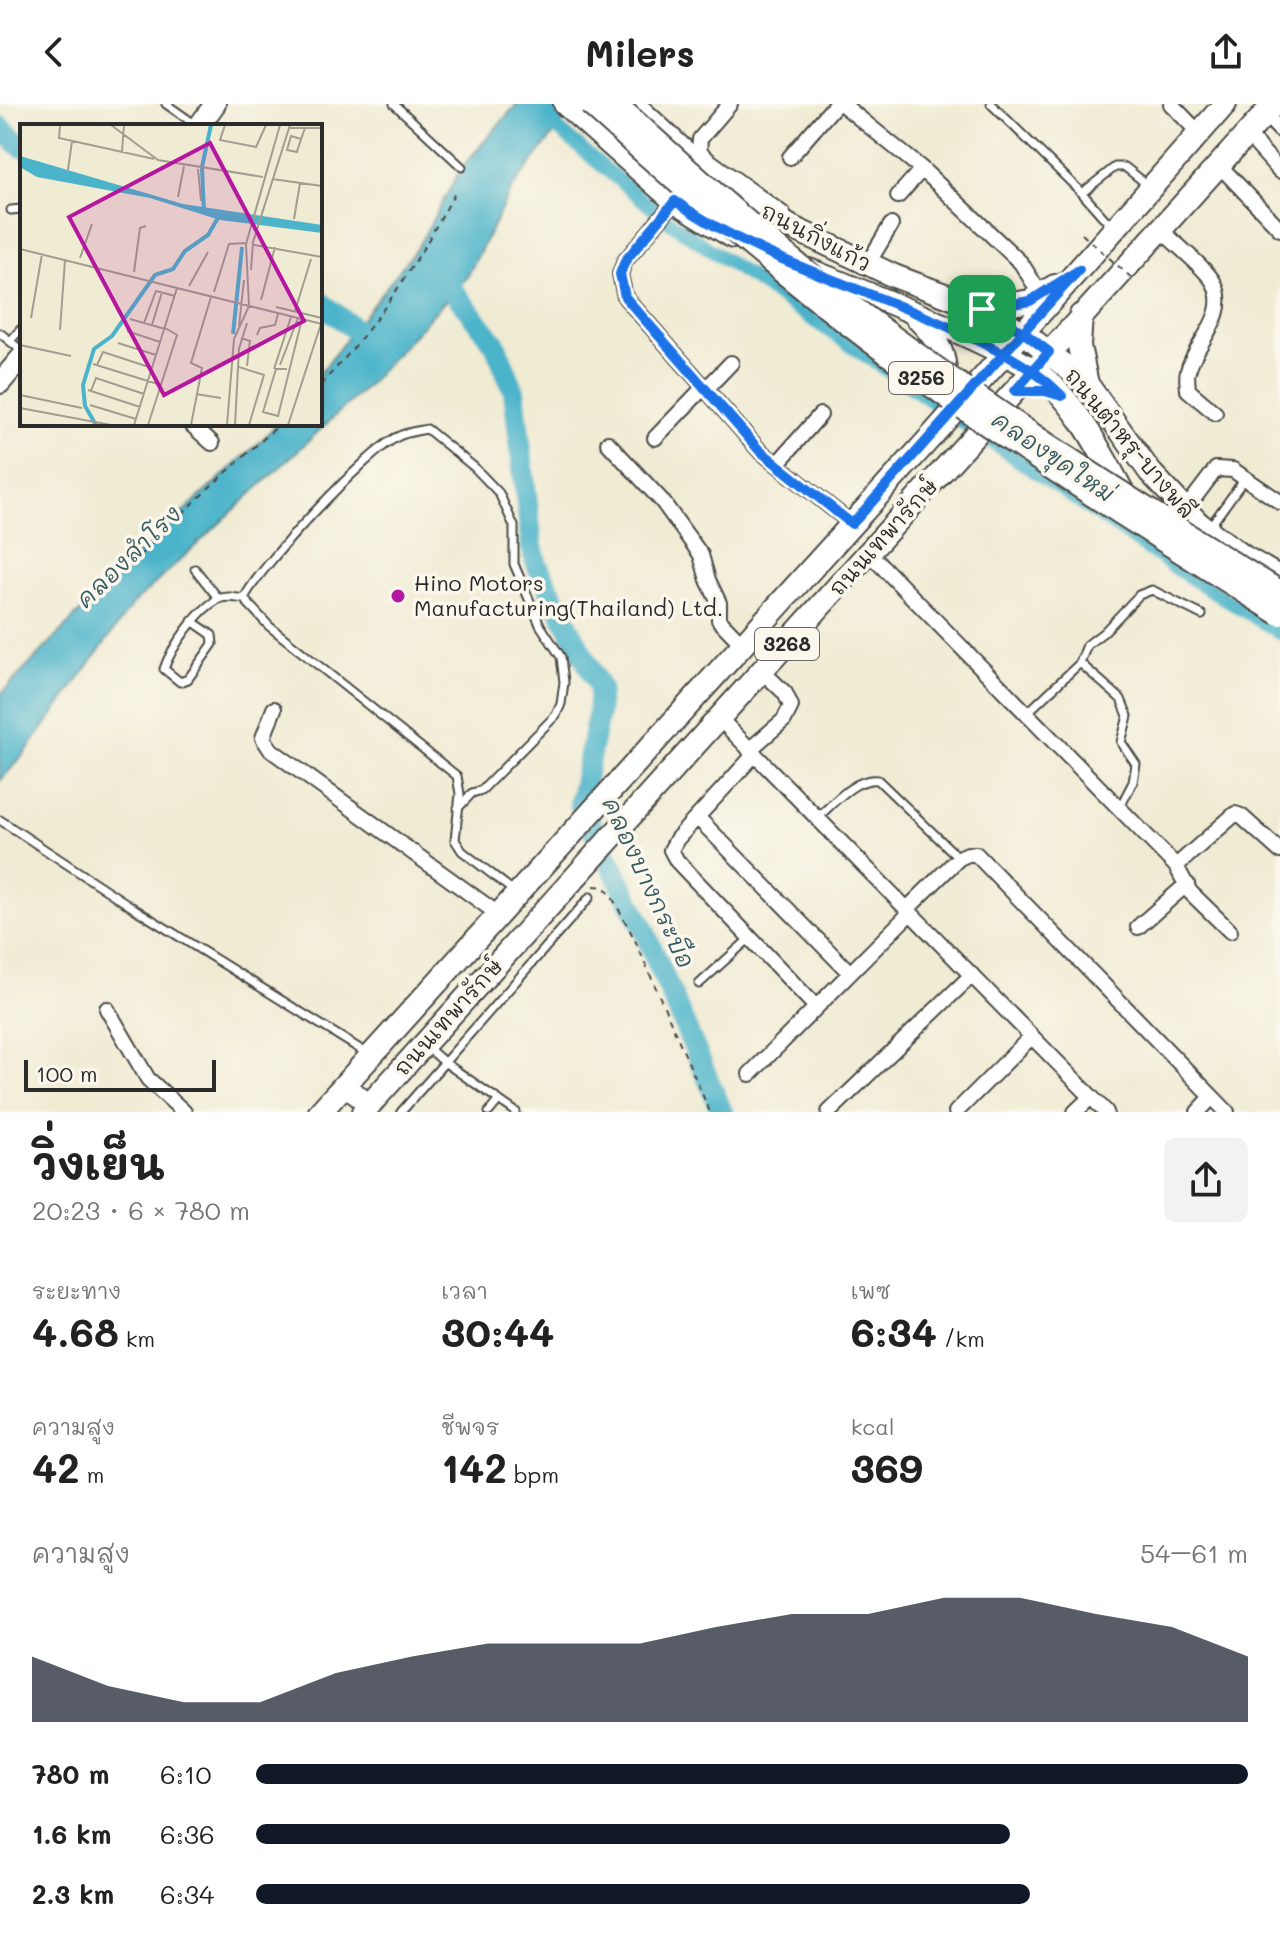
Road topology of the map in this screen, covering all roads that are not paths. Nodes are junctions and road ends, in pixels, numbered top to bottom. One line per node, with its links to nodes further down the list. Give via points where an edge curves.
1 (166, 104): 14 (lane)
2 (215, 104): 15 (main road)
3 (394, 104): 20 (lane)
4 (565, 104): 26 (main road, ถนนกิ่งแก้ว / 3256)
5 (590, 104): 71 (main road, 3256, bridge, via 701,203 890,356 1049,467)
6 (615, 104): 68 (main road, 3256, bridge, via 853,308 1072,462)
7 (633, 104): 30 (main road, ถนนกิ่งแก้ว, via 700,166)
8 (730, 104): 30 (street, via 700,139 699,151 776,206)
9 (839, 104): 18 (street); 21 (street)
10 (991, 104): 24 (lane)
11 (1171, 104): 16 (street)
12 (1225, 104): 16 (main road, ถนนเทพารักษ์ / 3268)
13 (1273, 116): 17 (main road, ถนนเทพารักษ์ / 3268)
14 (195, 124)
15 (200, 124)
16 (1199, 133): 23 (main road, ถนนเทพารักษ์ / 3268)
17 (1247, 134): 19 (main road, ถนนเทพารักษ์ / 3268); 22 (street)
18 (790, 157)
19 (1219, 165): 32 (main road, ถนนเทพารักษ์ / 3268); 33 (street)
20 (462, 167)
21 (922, 169): 25 (street); 36 (street, via 1021,263)
22 (1280, 171)
23 (1151, 187): 24 (lane, via 1125,167 1115,167); 31 (main road, ถนนเทพารักษ์ / 3268)
24 (1082, 193): 31 (lane)
25 (898, 196)
26 (670, 204): 37 (main road, ถนนกิ่งแก้ว / 3256, via 776,258); 49 (street, via 620,274 625,297)
27 (20, 209): 28 (lane)
28 (11, 210)
29 (891, 225): 34 (street)
30 (791, 227): 34 (main road, ถนนกิ่งแก้ว)
31 (1114, 229): 35 (main road, ถนนเทพารักษ์ / 3268)
32 (1160, 229): 39 (main road, ถนนเทพารักษ์ / 3268); 52 (street, via 1215,284 1215,322 1187,372 1188,390)
33 (1280, 229)
34 (867, 265): 38 (main road, ถนนกิ่งแก้ว)
35 (1079, 270): 36 (main road); 40 (main road, ถนนเทพารักษ์ / 3268)
36 (1041, 295): 38 (main road)
37 (904, 307): 44 (main road, ถนนกิ่งแก้ว / 3256); 56 (main road, via 944,355 945,388)
38 (982, 309): 40 (main road, ถนนกิ่งแก้ว)
39 (1081, 315): 43 (main road, ถนนเทพารักษ์ / 3268); 48 (main road, via 1079,346)
40 (1023, 332): 43 (main road, ถนนตำหรุ-บางพลี); 44 (main road, ถนนเทพารักษ์ / 3268)
41 (0, 333): 42 (lane)
42 (18, 350): 47 (main road)
43 (1049, 352): 46 (main road, ถนนเทพารักษ์ / 3268); 48 (main road, ถนนตำหรุ-บางพลี)
44 (998, 360): 46 (main road, ถนนตำหรุ-บางพลี / 3256); 56 (main road, ถนนเทพารักษ์ / 3268, bridge)
45 (731, 363): 49 (street)
46 (1033, 370): 50 (main road, ถนนเทพารักษ์ / 3268); 51 (main road, ถนนตำหรุ-บางพลี / 3256)
47 (0, 383)
48 (1087, 384): 62 (main road, ถนนตำหรุ-บางพลี, via 1150,472)
49 (705, 388): 55 (street); 59 (street)
50 (1015, 391): 51 (main road); 65 (main road, ถนนเทพารักษ์ / 3268, bridge)
51 (1062, 396): 74 (main road, ถนนตำหรุ-บางพลี / 3256, bridge, via 1157,540)
52 (1215, 413)
53 (820, 415): 59 (street)
54 (193, 426): 57 (street)
55 (655, 438)
56 (929, 439): 63 (main road, ถนนเทพารักษ์ / 3268)
57 (212, 443)
58 (608, 443): 75 (street, via 662,501 701,555 719,603 719,620)
59 (777, 464): 63 (street)
60 (1245, 478): 61 (street); 62 (street, via 1233,470 1216,469); 64 (lane)
61 (1280, 502)
62 (1185, 510): 64 (main road, ถนนตำหรุ-บางพลี)
63 (852, 524): 75 (main road, ถนนเทพารักษ์ / 3268)
64 (1208, 530): 67 (main road, ถนนตำหรุ-บางพลี)
65 (869, 553): 77 (main road, ถนนเทพารักษ์ / 3268); 79 (street)
66 (195, 569): 69 (lane)
67 (1280, 578)
68 (1280, 592)
69 (219, 599): 70 (lane); 73 (lane)
70 (244, 599): 82 (lane, via 269,626 457,776); 82 (lane, via 348,476 397,437 427,429 474,467 499,493 514,526 514,564 543,631 561,657 564,682 556,715)
71 (1280, 614)
72 (1202, 615): 76 (lane, via 1152,590 1139,595 1087,645)
73 (192, 621): 73 (lane, via 212,635 213,644 188,679 180,682 164,669)
74 (1280, 623)
75 (742, 644): 91 (main road, ถนนเทพารักษ์ / 3268)
76 (1080, 663): 79 (lane); 83 (lane, via 1121,699 1128,716 1121,742 1136,764)
77 (762, 671): 80 (main road, ถนนเทพารักษ์ / 3268); 81 (street, via 791,706)
78 (274, 709): 94 (street, via 263,738 271,750)
79 (1026, 714): 83 (street)
80 (719, 718): 81 (street); 104 (main road, ถนนเทพารักษ์ / 3268)
81 (751, 753): 84 (street); 85 (street)
82 (458, 808): 91 (lane, via 455,840 462,851)
83 (1119, 809): 89 (street)
84 (697, 817): 97 (street, via 671,850); 98 (street)
85 (817, 818): 88 (lane, via 858,783 878,780); 93 (street)
86 (0, 820): 105 (lane)
87 (1280, 851): 89 (street, via 1235,814)
88 (959, 858): 93 (street); 110 (street, via 976,854 983,860)
89 (1176, 866): 90 (street)
90 (1187, 884): 95 (street); 96 (street)
91 (517, 893): 94 (main road, ถนนเทพารักษ์ / 3268)
92 (590, 897): 106 (lane)
93 (909, 910): 98 (street); 99 (street)
94 (498, 914): 105 (main road, ถนนเทพารักษ์ / 3268)
95 (1138, 927)
96 (1230, 931)
97 (750, 938): 100 (lane); 101 (street)
98 (850, 973): 101 (street)
99 (972, 975): 103 (street); 118 (street)
100 (699, 984)
101 (816, 1007): 107 (street)
102 (107, 1009): 113 (street, via 148,1079)
103 (1032, 1036): 109 (street); 119 (street)
104 (424, 1045): 106 (lane); 112 (main road, ถนนเทพารักษ์ / 3268)
105 (370, 1055): 108 (main road, ถนนเทพารักษ์ / 3268)
106 (444, 1062): 111 (lane); 115 (lane)
107 (750, 1074)
108 (345, 1085): 112 (main road); 114 (main road, ถนนเทพารักษ์ / 3268)
109 (1091, 1097): 120 (street); 121 (street)
110 (1212, 1097): 122 (street); 123 (street)
111 (499, 1100): 116 (lane); 117 (lane)
112 (366, 1109)
113 (184, 1112)
114 (320, 1112)
115 (401, 1112)
116 (489, 1112)
117 (516, 1112)
118 (829, 1112)
119 (956, 1112)
120 (1075, 1112)
121 (1106, 1112)
122 (1198, 1112)
123 (1227, 1112)

